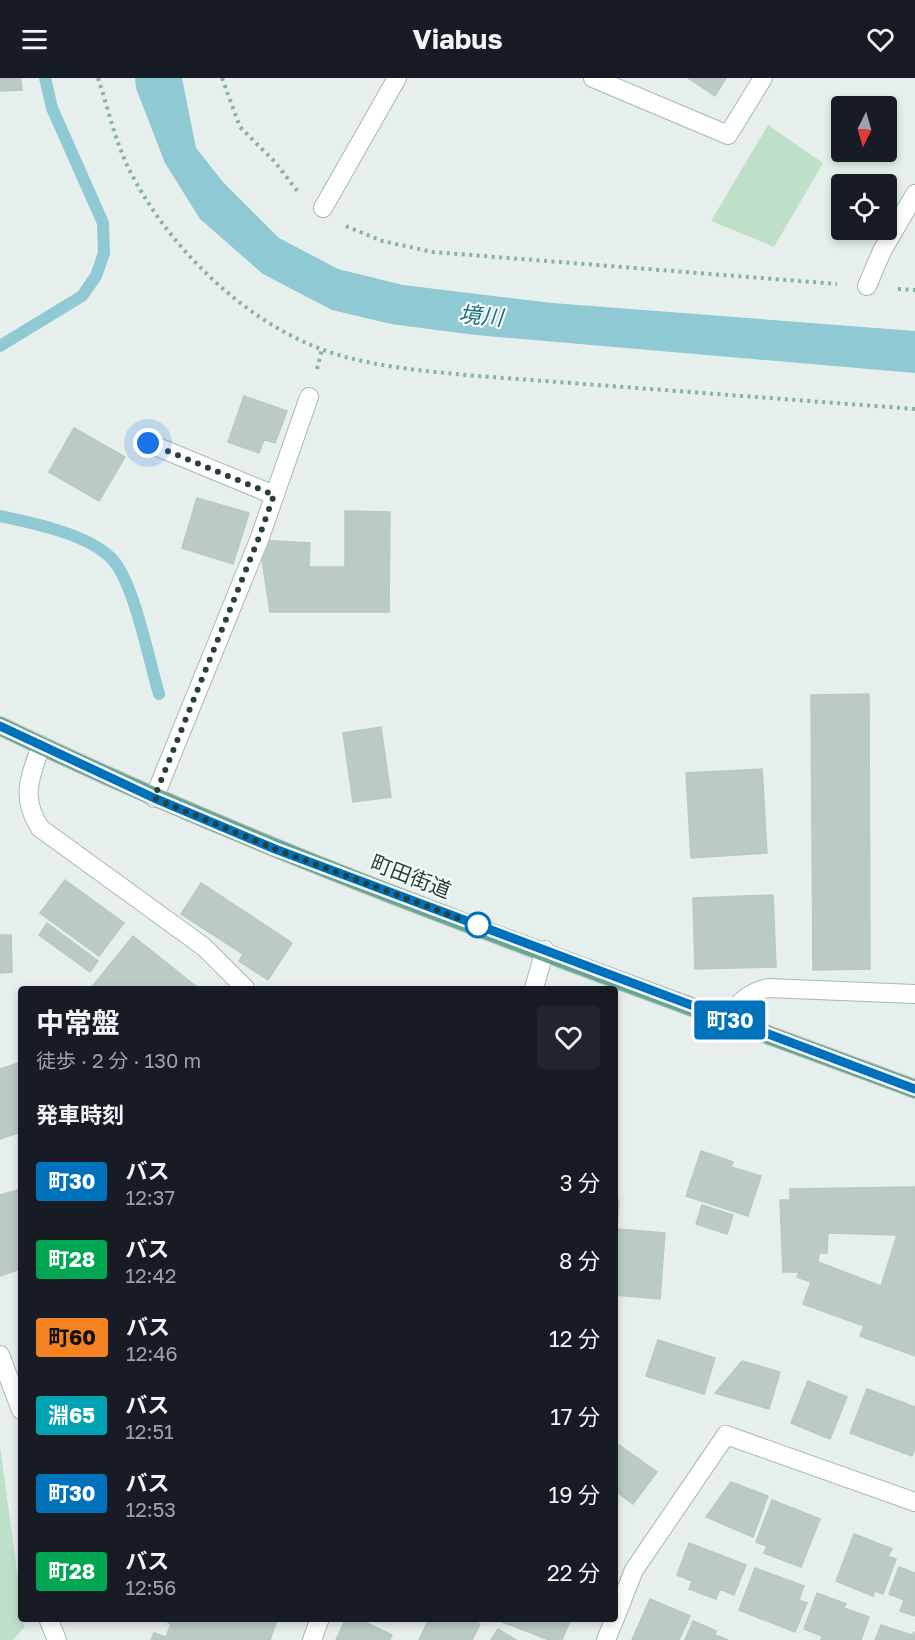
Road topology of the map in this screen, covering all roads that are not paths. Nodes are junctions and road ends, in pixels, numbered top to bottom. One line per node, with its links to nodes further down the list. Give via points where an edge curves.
1 (397, 78): 5 (street)
2 (593, 78): 3 (street, via 728,135)
3 (763, 78)
4 (915, 194): 6 (street)
5 (323, 208)
6 (867, 286)
7 (309, 397): 9 (street)
8 (148, 443): 9 (street)
9 (274, 495): 12 (street)
10 (0, 726): 11 (main road, 町田街道)
11 (41, 745): 12 (main road, 町田街道); 14 (street, via 29,782 28,809 40,828 204,947)
12 (154, 798): 13 (main road, 町田街道, via 275,849)
13 (545, 950): 15 (street); 17 (main road, 町田街道)
14 (243, 986)
15 (535, 986)
16 (915, 994): 17 (street, via 768,988 746,996)
17 (725, 1018): 18 (main road, 町田街道)
18 (915, 1089)
19 (0, 1355): 20 (street)
20 (18, 1402)
21 (915, 1502): 22 (street, via 726,1435 634,1570)
22 (618, 1610)
23 (50, 1622): 26 (street)
24 (319, 1622): 27 (street)
25 (613, 1622): 28 (street)
26 (57, 1640)
27 (312, 1640)
28 (606, 1640)

